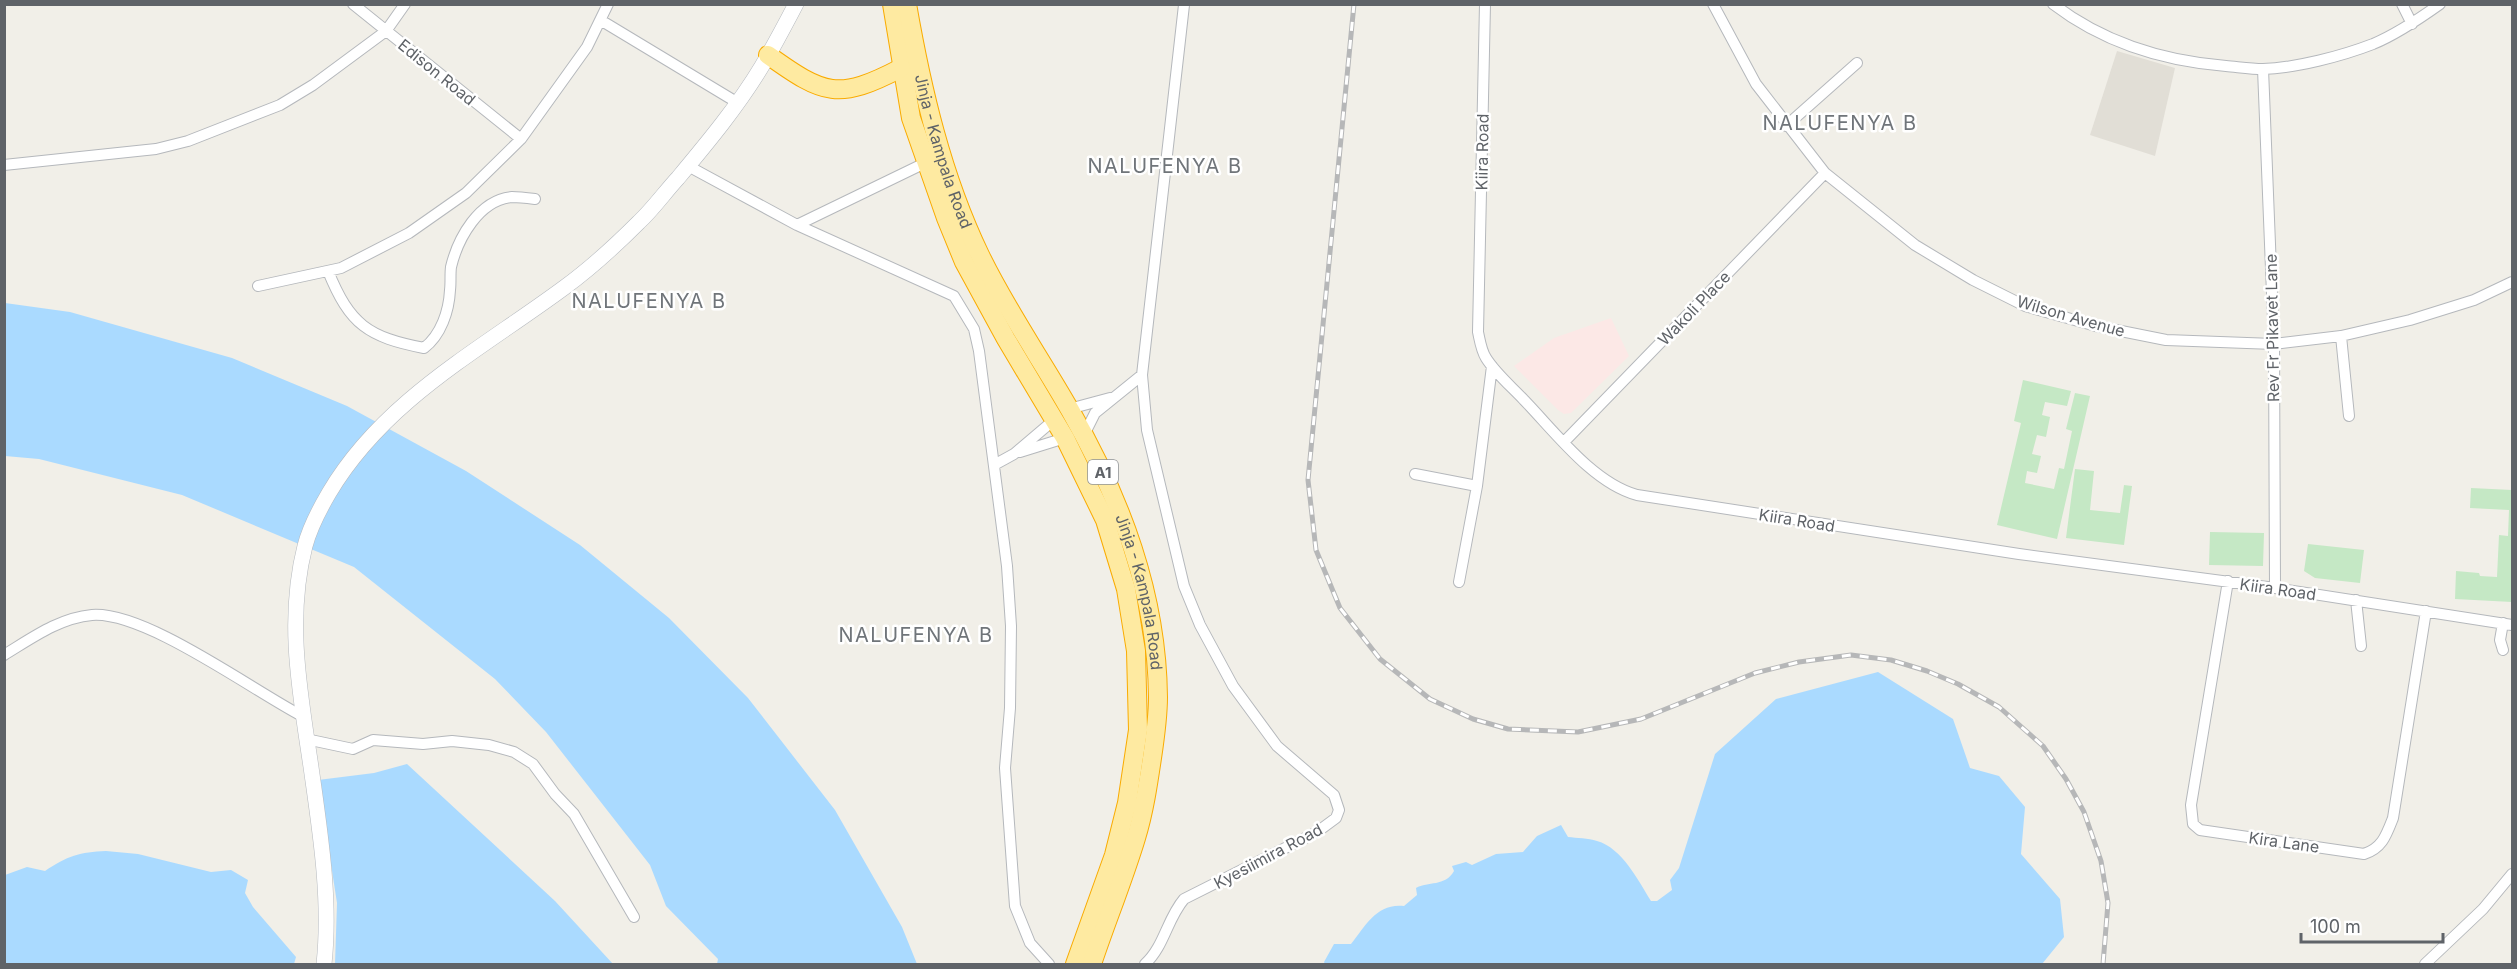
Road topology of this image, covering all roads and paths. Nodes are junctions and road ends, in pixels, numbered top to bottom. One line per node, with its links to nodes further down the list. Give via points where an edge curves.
1 (353, 4): 15 (street, Edison Road)
2 (405, 4): 15 (street)
3 (608, 4): 13 (street)
4 (796, 4): 16 (main road)
5 (892, 4): 18 (highway, Jinja - Kampala Road / A1)
6 (907, 4): 37 (highway, Jinja - Kampala Road / A1, via 929,112 980,256)
7 (1485, 4): 34 (street, Kiira Road, via 1478,332)
8 (1713, 4): 21 (street, Wilson Avenue, via 1756,84)
9 (2053, 4): 19 (street, via 2108,39 2134,49 2193,63)
10 (2402, 4): 14 (street)
11 (2440, 4): 14 (street)
12 (1184, 5): 35 (street)
13 (602, 21): 20 (street); 22 (street)
14 (2412, 24): 19 (street, via 2375,43 2333,57)
15 (386, 31): 22 (street, Edison Road); 24 (street, via 313,86 280,105 188,141 156,149)
16 (768, 55): 18 (highway, via 826,89 851,89); 20 (main road)
17 (1857, 63): 21 (street)
18 (901, 68): 23 (highway, Jinja - Kampala Road / A1)
19 (2263, 69): 33 (street, Rev Fr Pikavet Lane)
20 (738, 103): 25 (main road)
21 (1786, 126): 26 (street, Wilson Avenue)
22 (521, 139): 29 (street, via 466,193 409,233)
23 (925, 163): 28 (street); 39 (highway, Jinja - Kampala Road / A1, via 964,262)
24 (4, 165)
25 (688, 166): 28 (street); 56 (main road, via 641,220 566,286 426,385 348,463 318,513 305,544 299,576 296,665)
26 (1825, 173): 33 (street, Wilson Avenue, via 1915,245 2025,306 2166,340); 42 (street, Wakoli Place)
27 (535, 199): 29 (street, via 511,197 489,204 472,222 451,267 450,292 439,331 424,348 381,337 363,327 348,312)
28 (797, 225): 44 (street, via 954,296 974,328)
29 (328, 271): 31 (street)
30 (2512, 282): 32 (street, Wilson Avenue, via 2474,300)
31 (258, 286)
32 (2341, 336): 33 (street, Wilson Avenue); 38 (street)
33 (2274, 344): 49 (street, Rev Fr Pikavet Lane)
34 (1492, 366): 42 (street, Kiira Road); 46 (street)
35 (1142, 375): 36 (street); 64 (street, Kyesiimira Road, via 1147,430 1169,530 1184,586 1200,625 1233,686 1277,746 1334,795 1339,810 1336,818 1292,846 1184,899)
36 (1118, 395): 37 (street); 40 (street, via 1095,413)
37 (1069, 409): 40 (highway, Jinja - Kampala Road / A1)
38 (2349, 416)
39 (1054, 420): 41 (highway, Jinja - Kampala Road / A1); 43 (street)
40 (1084, 435): 63 (highway, Jinja - Kampala Road / A1, via 1122,515 1144,586 1152,617 1158,698 1144,807)
41 (1065, 438): 43 (street); 62 (highway, Jinja - Kampala Road / A1, via 1105,520 1117,556 1136,651 1138,697 1138,730 1121,830)
42 (1564, 442): 47 (street, Kiira Road, via 1621,491 1637,495 2019,554)
43 (1014, 454): 44 (street)
44 (994, 465): 61 (street, via 1011,626 1005,768 1015,906 1030,943)
45 (1415, 474): 46 (street)
46 (1477, 486): 48 (street)
47 (2228, 581): 49 (street, Kiira Road); 51 (street, Kira Lane, via 2191,815 2200,830 2364,854 2377,850 2393,818)
48 (1459, 582)
49 (2275, 588): 50 (street, Kiira Road)
50 (2356, 600): 51 (street, Kiira Road); 53 (street)
51 (2426, 611): 52 (street, Kiira Road)
52 (2508, 624): 54 (street, via 2500,639)
53 (2361, 645)
54 (2503, 650)
55 (4, 655): 56 (street, via 64,621 93,615 123,618 203,658)
56 (302, 716): 57 (main road)
57 (306, 739): 59 (street, via 353,749 373,740 423,744 452,741 514,752 533,764 574,814); 60 (main road, via 324,879)
58 (2512, 874): 65 (street, via 2483,909)
59 (634, 917)
60 (324, 964)
61 (1049, 964)
62 (1075, 964)
63 (1092, 964)
64 (1145, 964)
65 (2425, 964)

